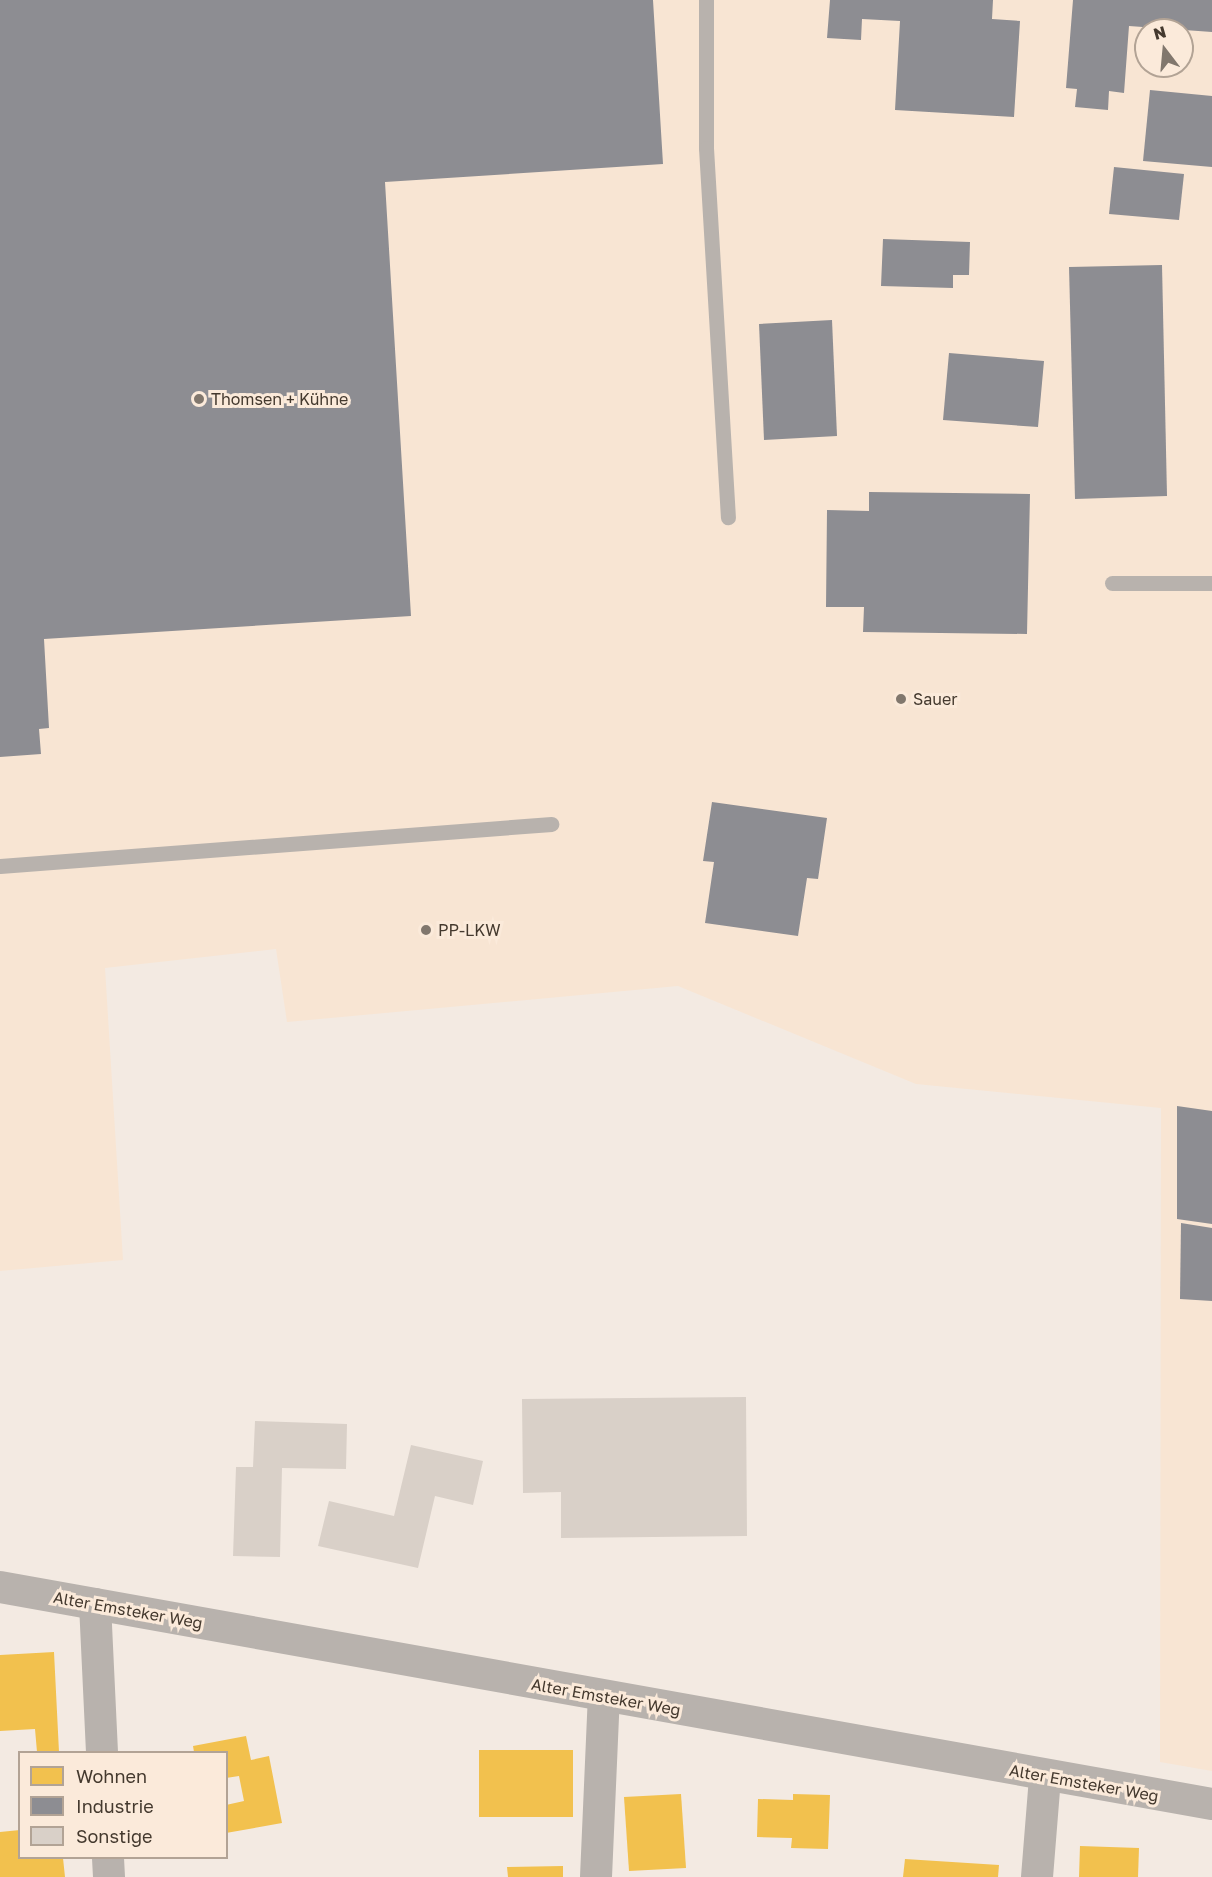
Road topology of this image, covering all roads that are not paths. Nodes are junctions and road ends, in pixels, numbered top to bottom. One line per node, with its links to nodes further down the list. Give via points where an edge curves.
1 (706, 0): 2 (lane, via 706,147)
2 (728, 517)
3 (1112, 583): 4 (lane)
4 (1212, 583)
5 (551, 824): 6 (lane)
6 (0, 866)
7 (0, 1587): 8 (street, Alter Emsteker Weg)
8 (95, 1604): 9 (street, Alter Emsteker Weg); 10 (street)
9 (604, 1697): 11 (street, Alter Emsteker Weg); 15 (street)
10 (102, 1751)
11 (1045, 1777): 12 (street, Alter Emsteker Weg); 16 (street)
12 (1212, 1804)
13 (108, 1859): 14 (street)
14 (109, 1877)
15 (596, 1877)
16 (1037, 1877)

